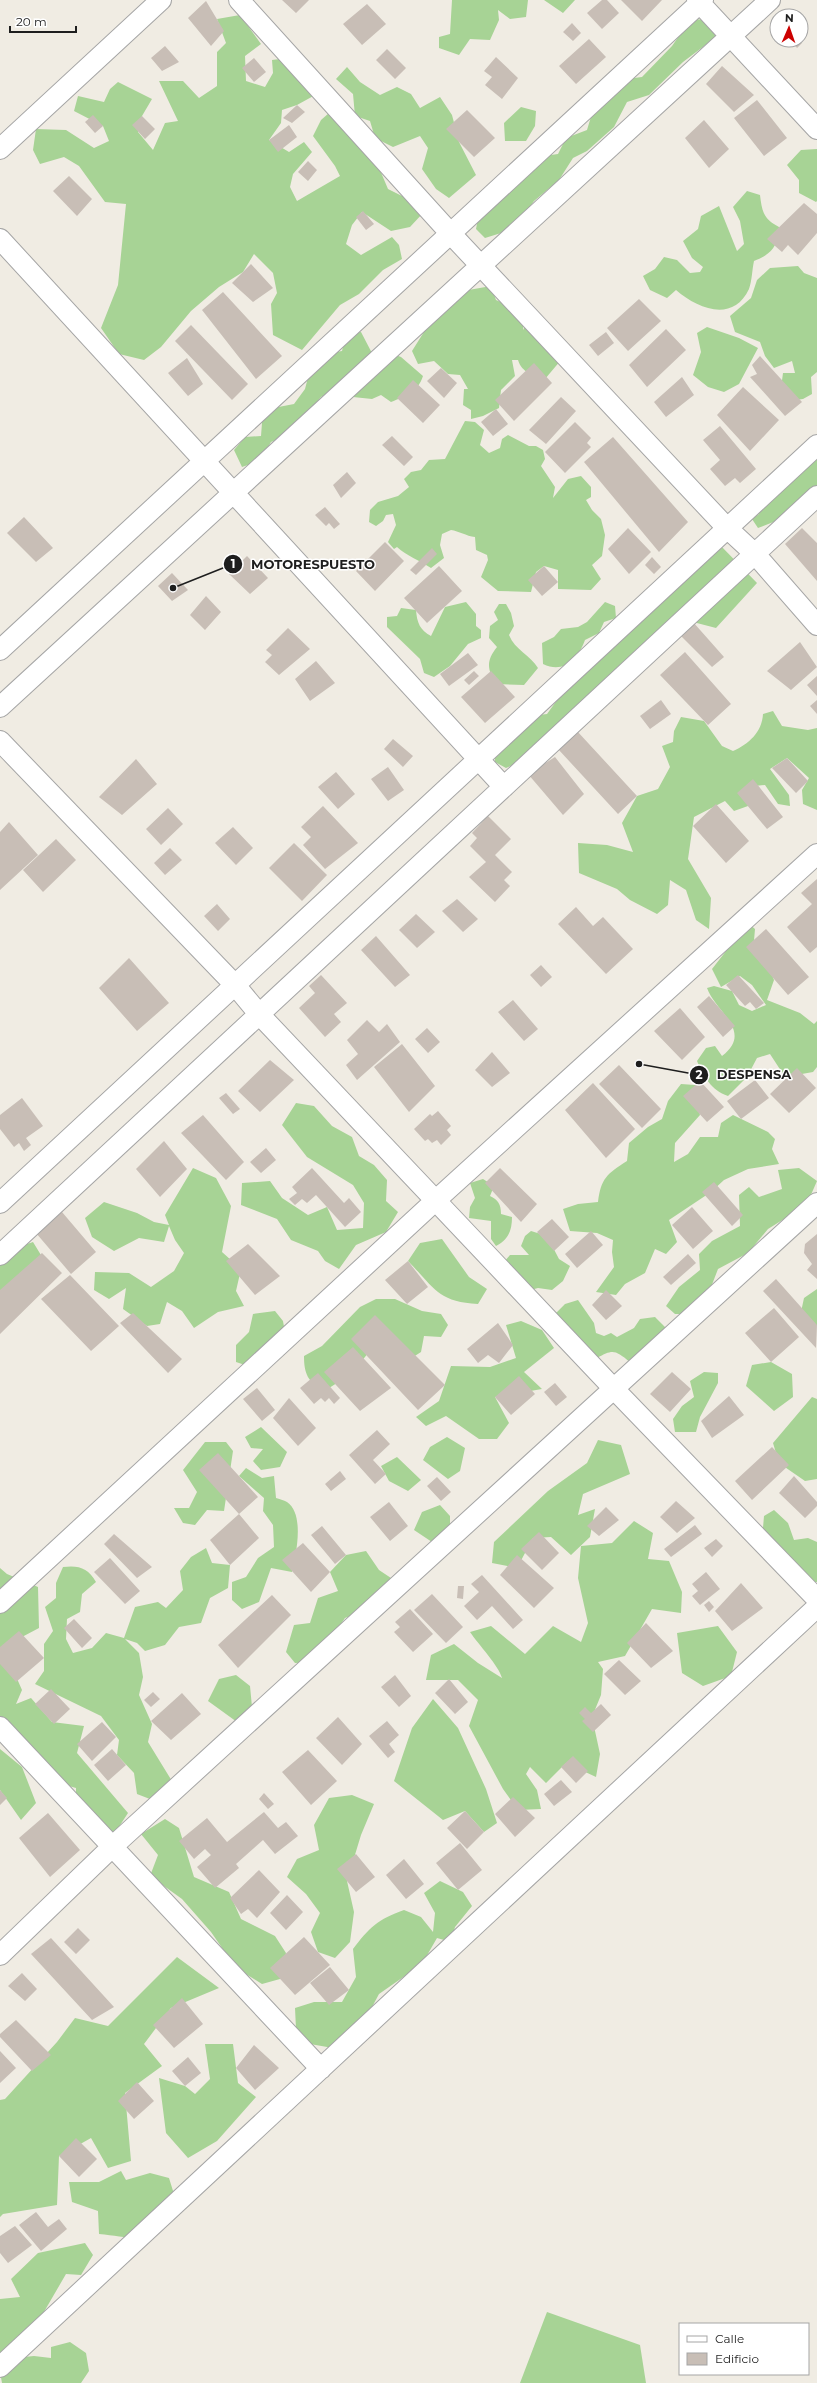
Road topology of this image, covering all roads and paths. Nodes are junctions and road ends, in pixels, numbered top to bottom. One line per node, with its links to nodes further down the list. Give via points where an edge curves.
1 (161, 0): 7 (street)
2 (239, 0): 8 (street)
3 (770, 0): 5 (street)
4 (700, 1): 5 (street); 8 (street)
5 (731, 36): 6 (street); 10 (street)
6 (817, 129)
7 (0, 150)
8 (450, 234): 10 (street); 12 (street)
9 (0, 239): 12 (street)
10 (482, 265): 13 (street); 15 (street)
11 (817, 445): 15 (street)
12 (204, 462): 13 (street); 18 (street)
13 (233, 493): 19 (street); 21 (street)
14 (817, 496): 16 (street)
15 (728, 528): 16 (street); 21 (street)
16 (755, 554): 17 (street); 22 (street)
17 (817, 624)
18 (0, 650)
19 (0, 707)
20 (0, 741): 24 (street)
21 (478, 760): 22 (street); 24 (street)
22 (504, 787): 25 (street)
23 (817, 854): 26 (street)
24 (235, 985): 25 (street); 27 (street)
25 (259, 1014): 26 (street); 29 (street)
26 (435, 1201): 30 (street); 32 (street)
27 (0, 1202)
28 (817, 1203): 30 (street)
29 (4, 1244)
30 (614, 1389): 31 (street); 35 (street)
31 (817, 1599)
32 (0, 1603)
33 (817, 1608): 37 (street)
34 (0, 1727): 35 (street)
35 (112, 1847): 36 (street); 37 (street)
36 (0, 1955)
37 (321, 2069): 38 (street)
38 (0, 2367)

